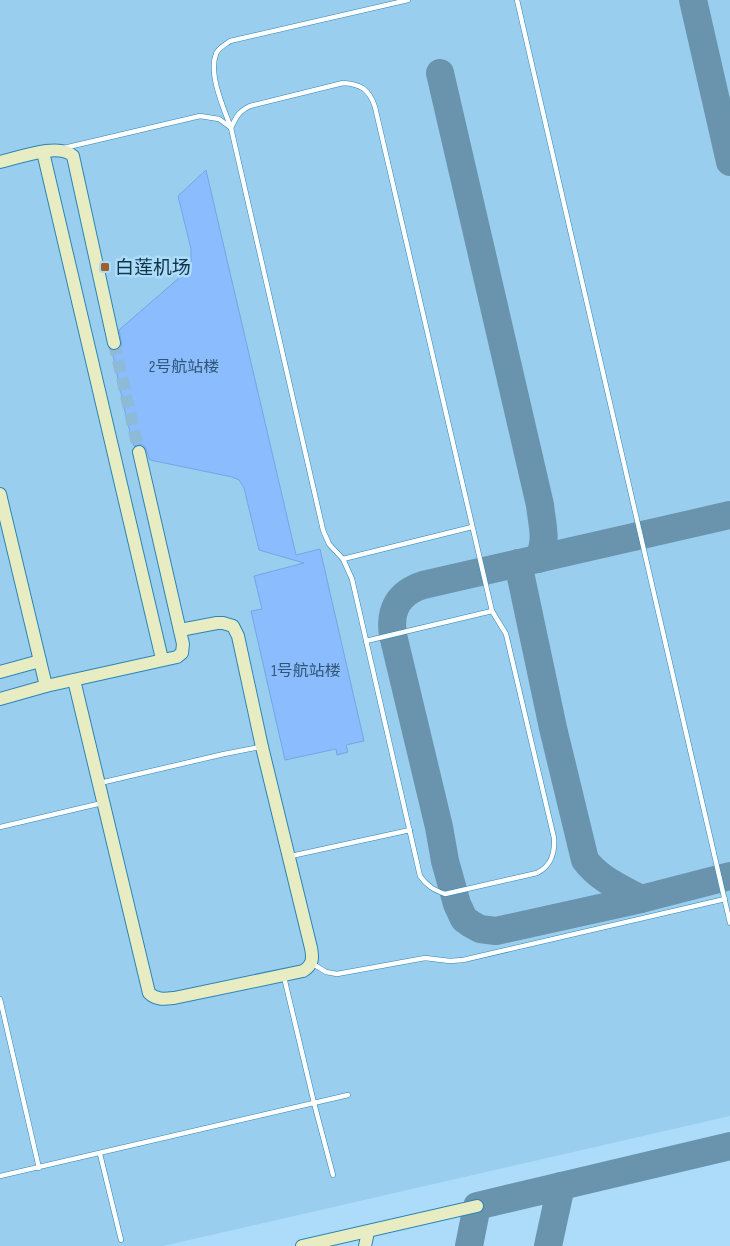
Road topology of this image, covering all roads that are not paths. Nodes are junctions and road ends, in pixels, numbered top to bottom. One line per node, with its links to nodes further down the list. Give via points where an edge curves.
1 (408, 0): 3 (lane, via 230,41 216,53 214,70)
2 (517, 0): 27 (lane)
3 (231, 128): 4 (lane, via 219,119 200,116); 10 (lane, via 241,110 250,106 343,83 356,84 372,98); 11 (lane, via 323,530 329,544)
4 (56, 150): 5 (street); 7 (street, via 69,152 75,161)
5 (43, 152): 6 (street); 15 (street)
6 (0, 162)
7 (114, 343)
8 (139, 452): 13 (street)
9 (0, 494): 16 (street)
10 (472, 527): 11 (lane); 12 (lane)
11 (343, 559): 14 (lane, via 352,579)
12 (492, 611): 14 (lane); 25 (lane, via 506,634 554,838 551,861 537,873 445,894 425,884 420,876)
13 (180, 630): 15 (street, via 184,647 182,654); 21 (street, via 223,623 236,630)
14 (366, 641): 25 (lane)
15 (162, 659): 18 (street)
16 (40, 661): 17 (street); 19 (street)
17 (0, 672)
18 (74, 680): 19 (street); 22 (street)
19 (46, 686): 20 (street)
20 (0, 699)
21 (262, 747): 22 (lane); 26 (street)
22 (98, 783): 23 (street)
23 (104, 803): 24 (lane); 30 (street, via 145,981 152,995 159,999 174,998)
24 (0, 827)
25 (410, 830): 26 (lane)
26 (288, 857): 29 (street)
27 (725, 899): 28 (lane); 29 (lane, via 463,960 425,958 337,974 326,972)
28 (730, 923)
29 (312, 963): 30 (street, via 303,971)
30 (284, 976): 33 (lane)
31 (0, 998): 35 (lane)
32 (348, 1095): 33 (lane)
33 (314, 1103): 34 (lane); 36 (lane)
34 (100, 1154): 35 (lane); 40 (lane)
35 (39, 1168): 37 (lane)
36 (333, 1175)
37 (0, 1176)
38 (477, 1206): 39 (street)
39 (368, 1232): 41 (street); 42 (street)
40 (121, 1240)
41 (302, 1246)
42 (365, 1246)

